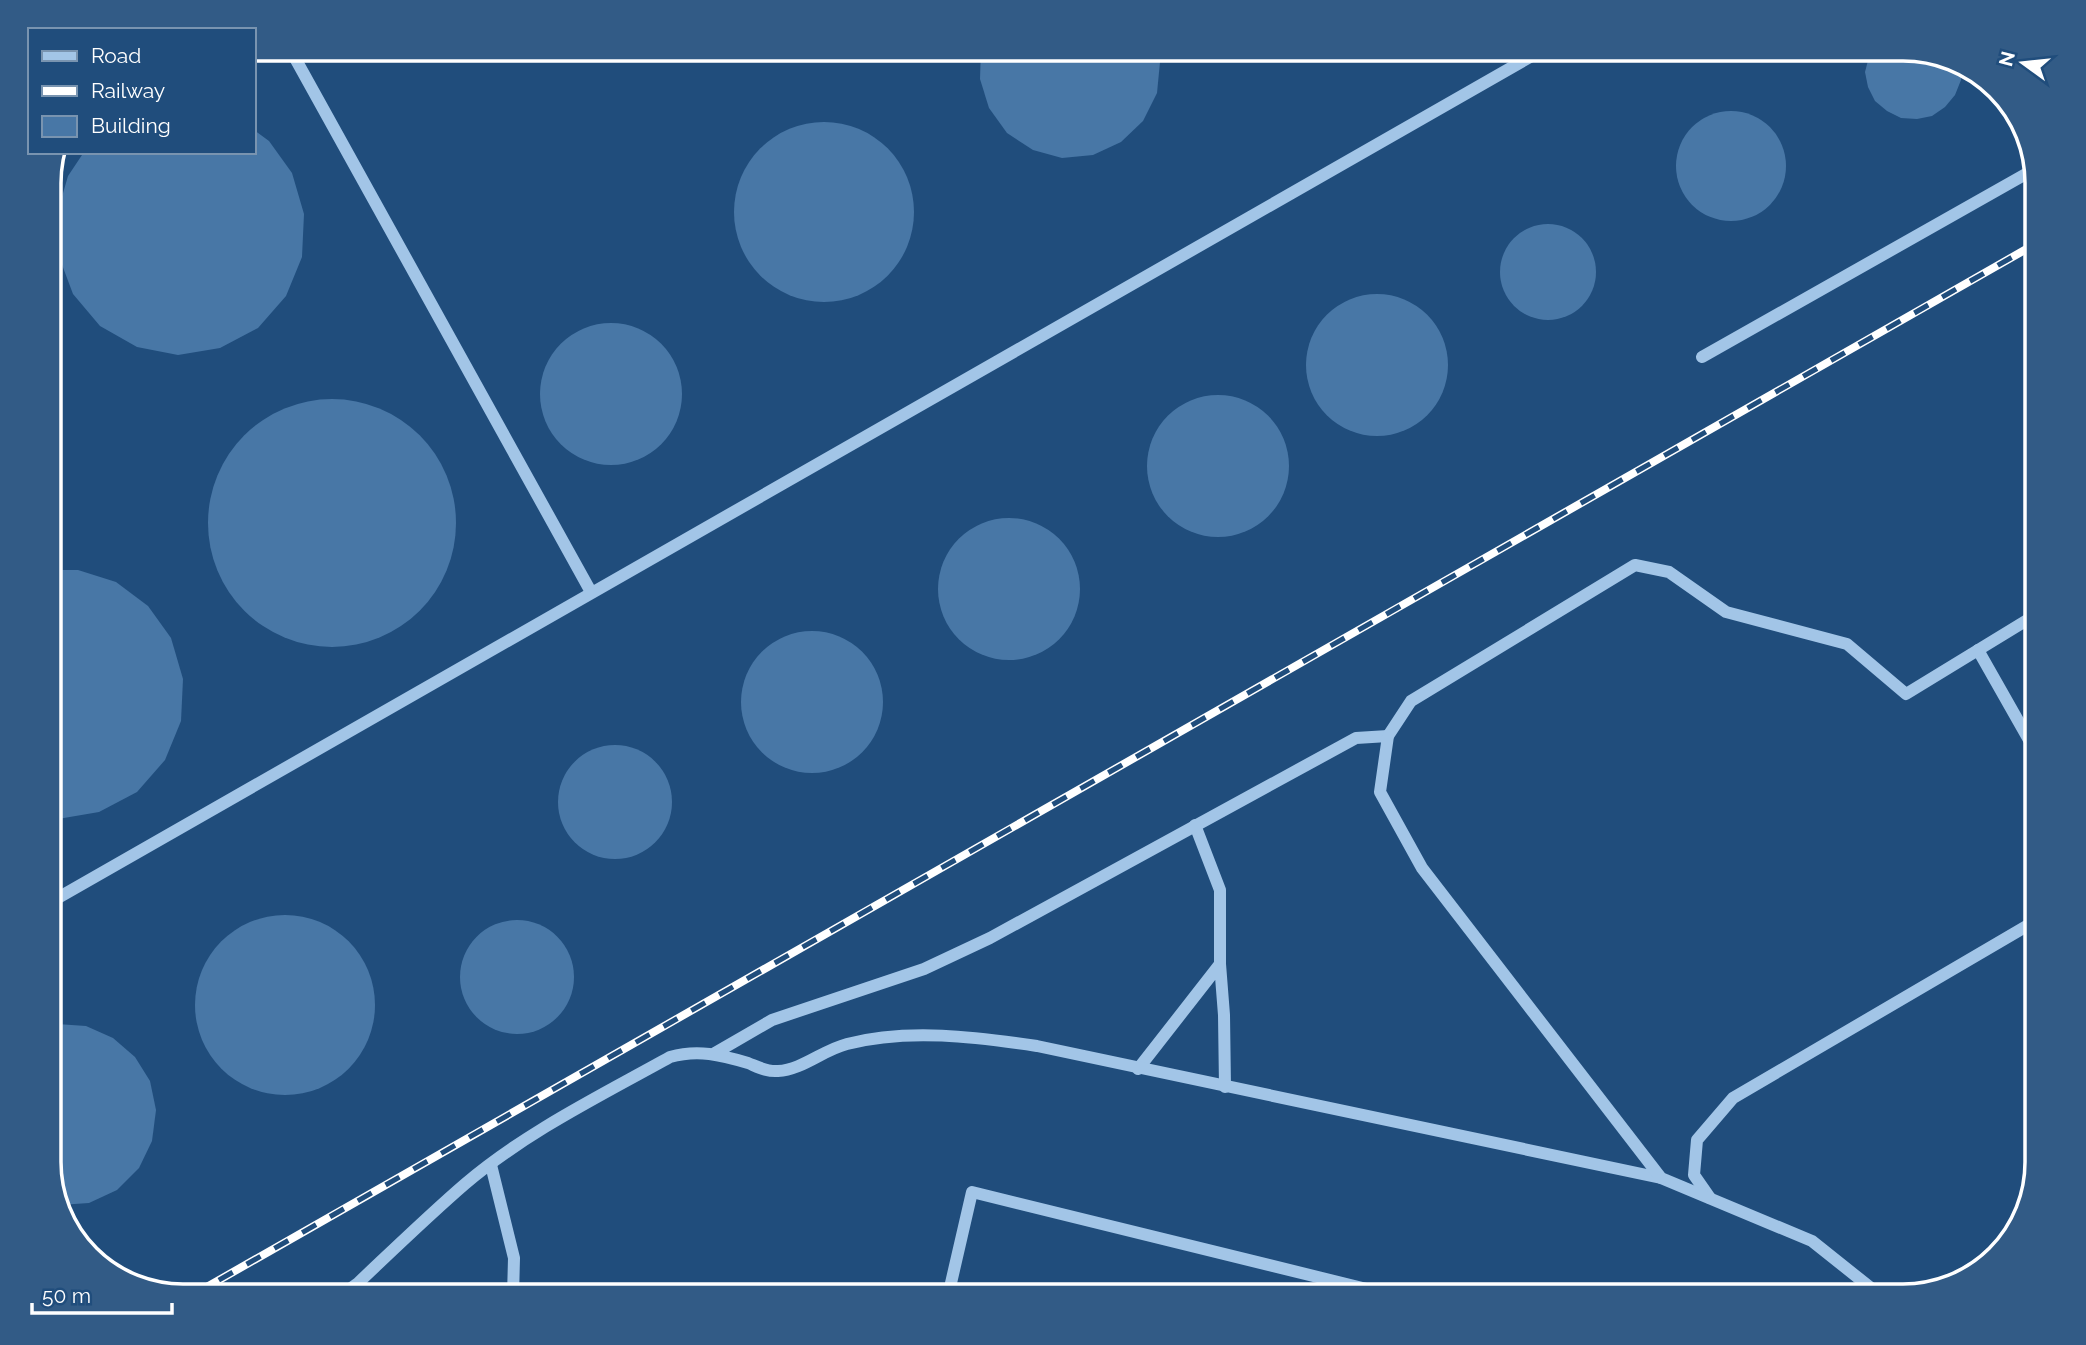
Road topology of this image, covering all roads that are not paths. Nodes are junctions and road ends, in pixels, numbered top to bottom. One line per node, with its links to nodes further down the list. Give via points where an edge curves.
1 (297, 61): 5 (lane)
2 (1523, 61): 5 (lane)
3 (2024, 175): 4 (lane)
4 (1702, 357)
5 (591, 592): 11 (lane)
6 (2025, 621): 7 (lane)
7 (1978, 650): 8 (lane); 9 (lane, via 1906,694 1847,644 1726,612 1669,572 1635,565 1411,701)
8 (2025, 733)
9 (1388, 736): 10 (lane, via 1356,737); 18 (lane, via 1380,792 1422,868)
10 (1195, 825): 13 (lane, via 1220,890); 14 (lane, via 990,938 924,969 772,1020)
11 (62, 896)
12 (2025, 927): 19 (lane, via 1733,1098 1697,1140 1695,1175)
13 (1220, 964): 15 (lane); 16 (lane)
14 (715, 1053): 15 (lane, via 770,1072 788,1071 849,1043 928,1036 1037,1046); 17 (lane, via 670,1057 554,1122)
15 (1138, 1069): 16 (lane)
16 (1225, 1087): 18 (lane)
17 (491, 1165): 20 (lane); 21 (lane, via 514,1258)
18 (1661, 1178): 19 (lane)
19 (1710, 1199): 24 (lane, via 1812,1241)
20 (357, 1284)
21 (513, 1284)
22 (951, 1284): 23 (lane, via 972,1192)
23 (1346, 1284)
24 (1866, 1284)

